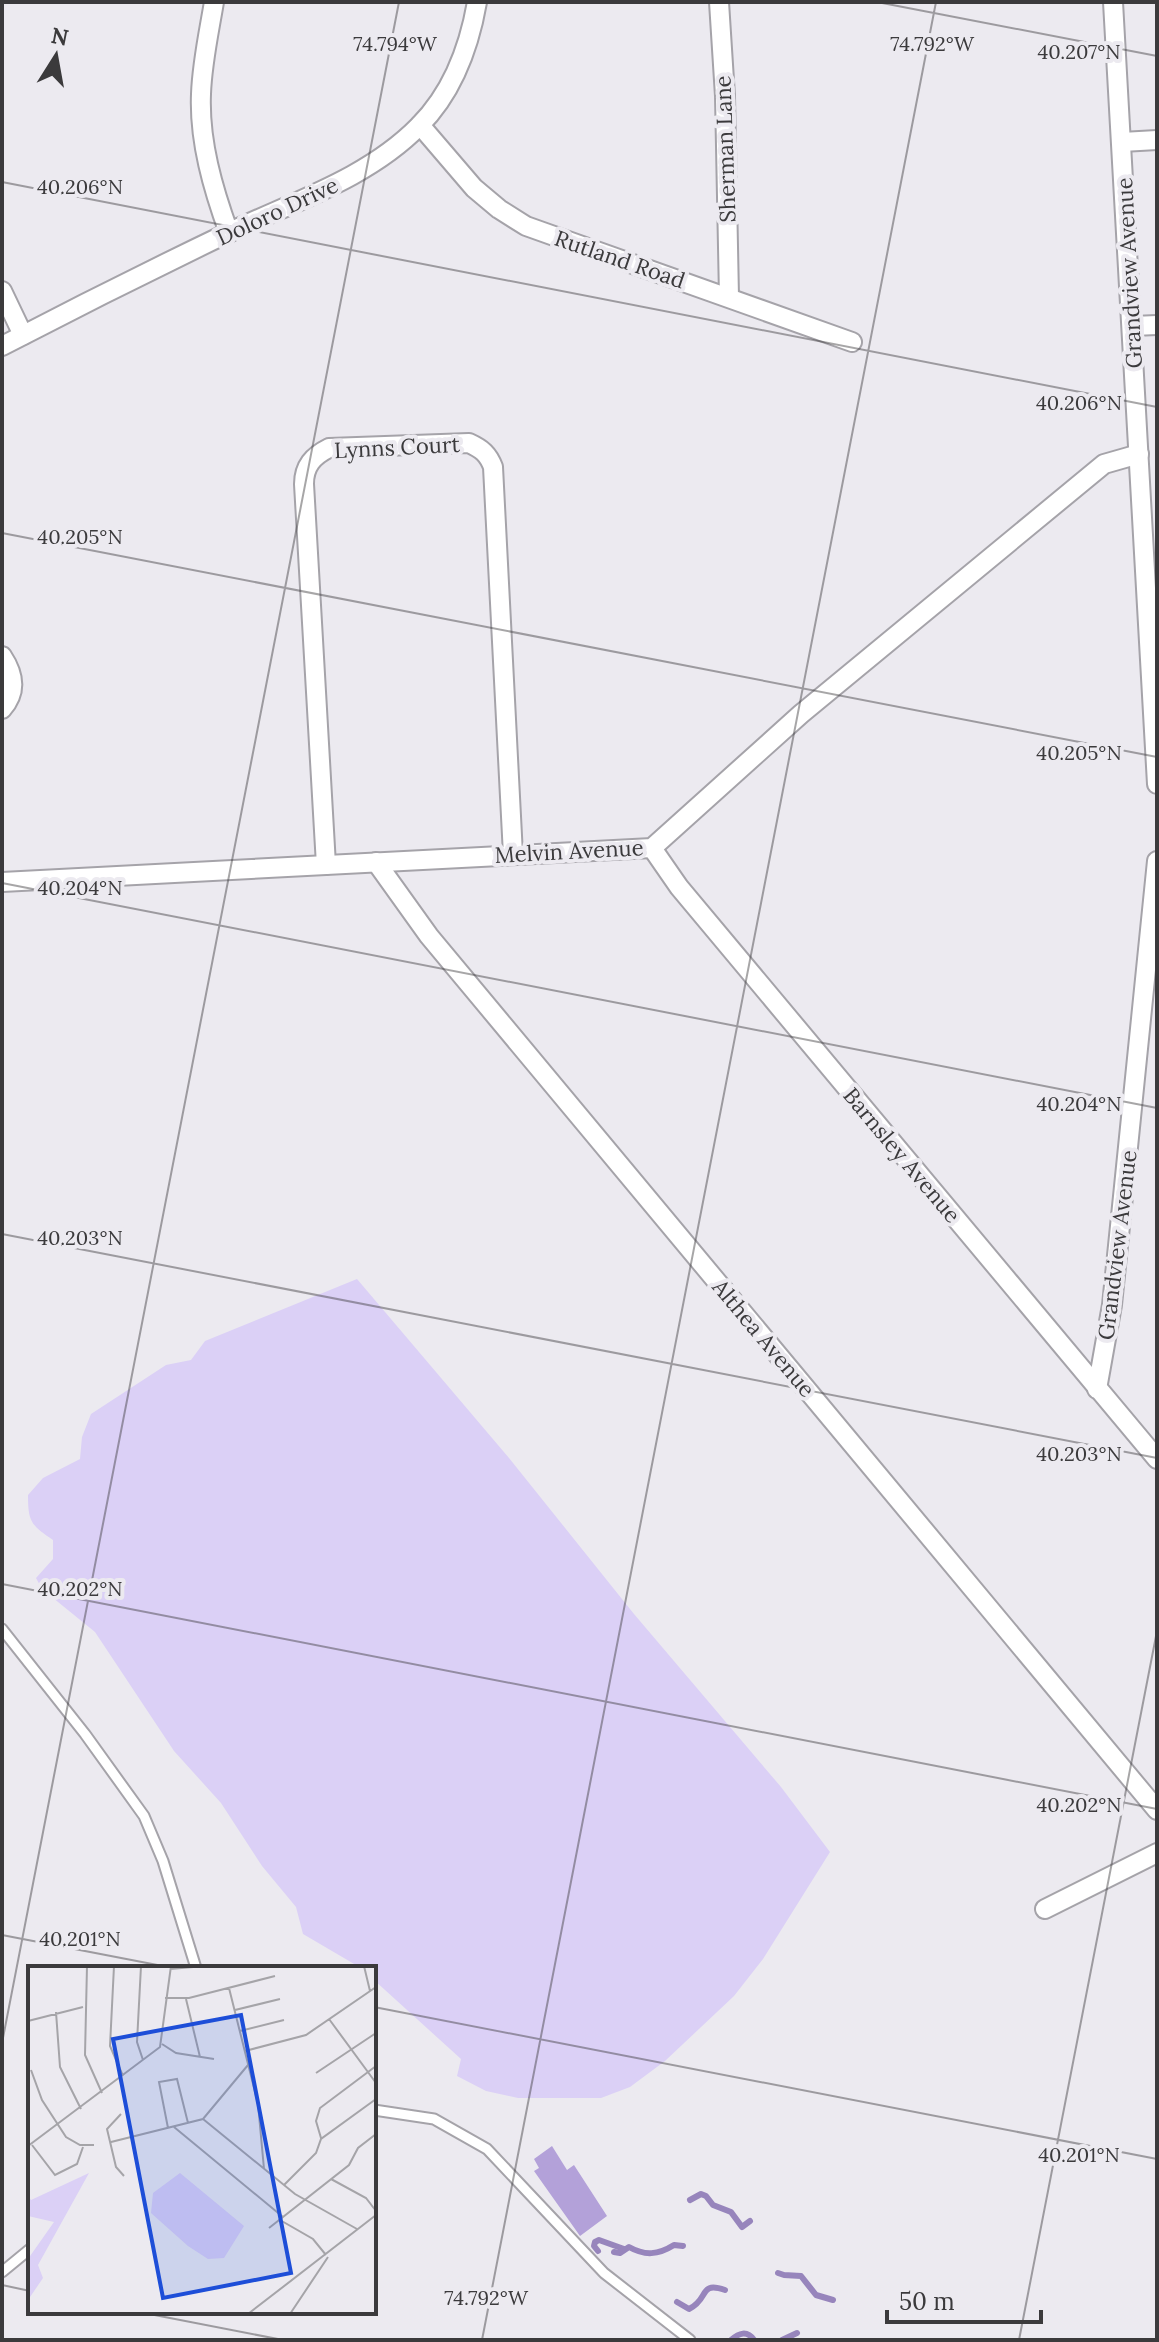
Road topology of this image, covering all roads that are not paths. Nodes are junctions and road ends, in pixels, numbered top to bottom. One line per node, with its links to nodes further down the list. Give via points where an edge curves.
1 (214, 2): 8 (street, via 203,63 202,128)
2 (477, 2): 5 (street, Doloro Drive, via 461,63)
3 (719, 2): 10 (street, Sherman Lane)
4 (1113, 2): 7 (street, Grandview Avenue)
5 (420, 125): 8 (street, Doloro Drive, via 358,173); 10 (street, Rutland Road, via 474,188 526,226)
6 (1157, 140): 7 (street)
7 (1122, 142): 12 (street, Grandview Avenue)
8 (229, 233): 13 (street, Doloro Drive)
9 (2, 291): 13 (street)
10 (729, 297): 14 (street, Rutland Road)
11 (1157, 325): 12 (street)
12 (1133, 326): 16 (street, Grandview Avenue)
13 (23, 335): 15 (street, Doloro Drive)
14 (852, 342)
15 (2, 346)
16 (1139, 454): 17 (street, Grandview Avenue); 22 (street, Melvin Avenue, via 1104,464 801,714)
17 (1152, 593): 20 (street, Grandview Avenue)
18 (2, 656): 19 (street, via 13,682)
19 (2, 709)
20 (1156, 759): 21 (street, Grandview Avenue)
21 (1157, 784)
22 (652, 848): 23 (street, Melvin Avenue); 28 (street, Barnsley Avenue)
23 (513, 855): 25 (street, Melvin Avenue); 26 (street, Lynns Court, via 489,456 457,442 329,448 308,464 304,476)
24 (1157, 861): 28 (street, Grandview Avenue, via 1112,1305)
25 (376, 862): 26 (street, Melvin Avenue); 31 (street, Althea Avenue, via 429,936)
26 (326, 865): 27 (street, Melvin Avenue)
27 (2, 882)
28 (1097, 1389): 29 (street, Barnsley Avenue)
29 (1157, 1459)
30 (2, 1629): 34 (lane, via 144,1816)
31 (1157, 1810)
32 (1154, 1859): 33 (street)
33 (1045, 1909)
34 (195, 1966)
35 (376, 2110): 38 (lane, via 434,2119 487,2149 604,2273)
36 (28, 2251): 37 (lane)
37 (2, 2272)
38 (690, 2340)

